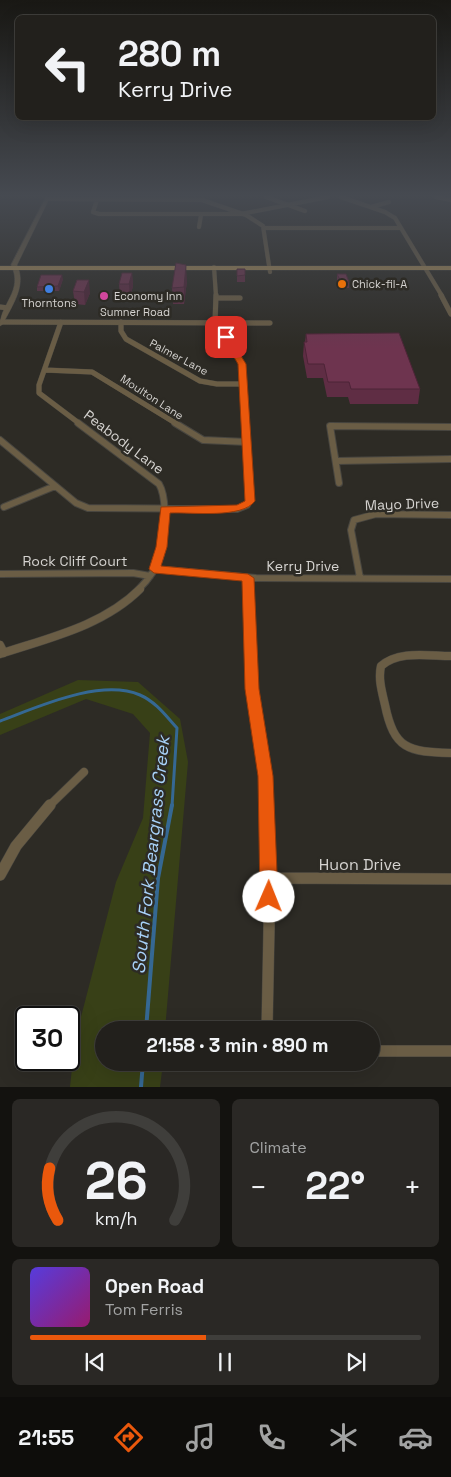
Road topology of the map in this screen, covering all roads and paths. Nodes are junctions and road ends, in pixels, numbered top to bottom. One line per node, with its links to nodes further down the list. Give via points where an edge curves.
1 (22, 248): 6 (street, via 14,264)
2 (266, 248): 8 (street)
3 (413, 248): 9 (street)
4 (0, 268): 6 (main road)
5 (451, 268): 9 (main road)
6 (16, 270): 7 (main road); 11 (main road); 15 (street, via 17,290)
7 (214, 270): 8 (main road); 12 (street)
8 (269, 270): 9 (main road)
9 (428, 270): 10 (main road); 16 (street)
10 (451, 272)
11 (0, 273)
12 (216, 298): 13 (street); 19 (street)
13 (240, 298)
14 (0, 307): 15 (street)
15 (8, 308): 21 (street)
16 (451, 314)
17 (61, 322): 18 (street, Sumner Road); 21 (street, Sumner Road); 22 (street, Peabody Lane)
18 (121, 322): 19 (street, Sumner Road); 23 (street, Palmer Lane, via 121,331 126,339 200,381)
19 (215, 322): 20 (street, Sumner Road); 23 (street, via 241,359)
20 (270, 322)
21 (0, 323)
22 (45, 370): 26 (street, Moulton Lane, via 92,372 196,437 209,442); 32 (street, Peabody Lane, via 38,389 42,397 159,484 164,492)
23 (244, 384): 26 (street)
24 (451, 427): 28 (street, via 330,426)
25 (0, 440): 30 (street)
26 (247, 442): 32 (street, via 250,498 247,505 237,509)
27 (451, 459): 28 (street)
28 (336, 461): 29 (street)
29 (339, 484)
30 (55, 486): 31 (street); 32 (street, via 88,508)
31 (4, 507)
32 (164, 510): 34 (street, Peabody Lane, via 162,547)
33 (451, 515): 38 (street, Mayo Drive, via 372,514 356,518 351,530)
34 (154, 569): 36 (street, Peabody Lane); 37 (street, Kerry Drive)
35 (0, 574): 36 (street, Rock Cliff Court, via 133,573)
36 (150, 576): 40 (street, Peabody Lane, via 123,604 104,616)
37 (248, 578): 38 (street, Kerry Drive); 45 (street, via 252,689 266,776)
38 (360, 578): 39 (street, Kerry Drive)
39 (451, 578)
40 (1, 651)
41 (451, 656): 42 (street, via 402,656 389,659 380,670 391,733 400,744 419,752)
42 (451, 753)
43 (84, 772): 44 (street, via 34,823)
44 (0, 875)
45 (270, 878): 46 (street, Huon Drive); 47 (street)
46 (451, 879)
47 (267, 1021)
48 (380, 1050): 49 (street)
49 (451, 1051)

